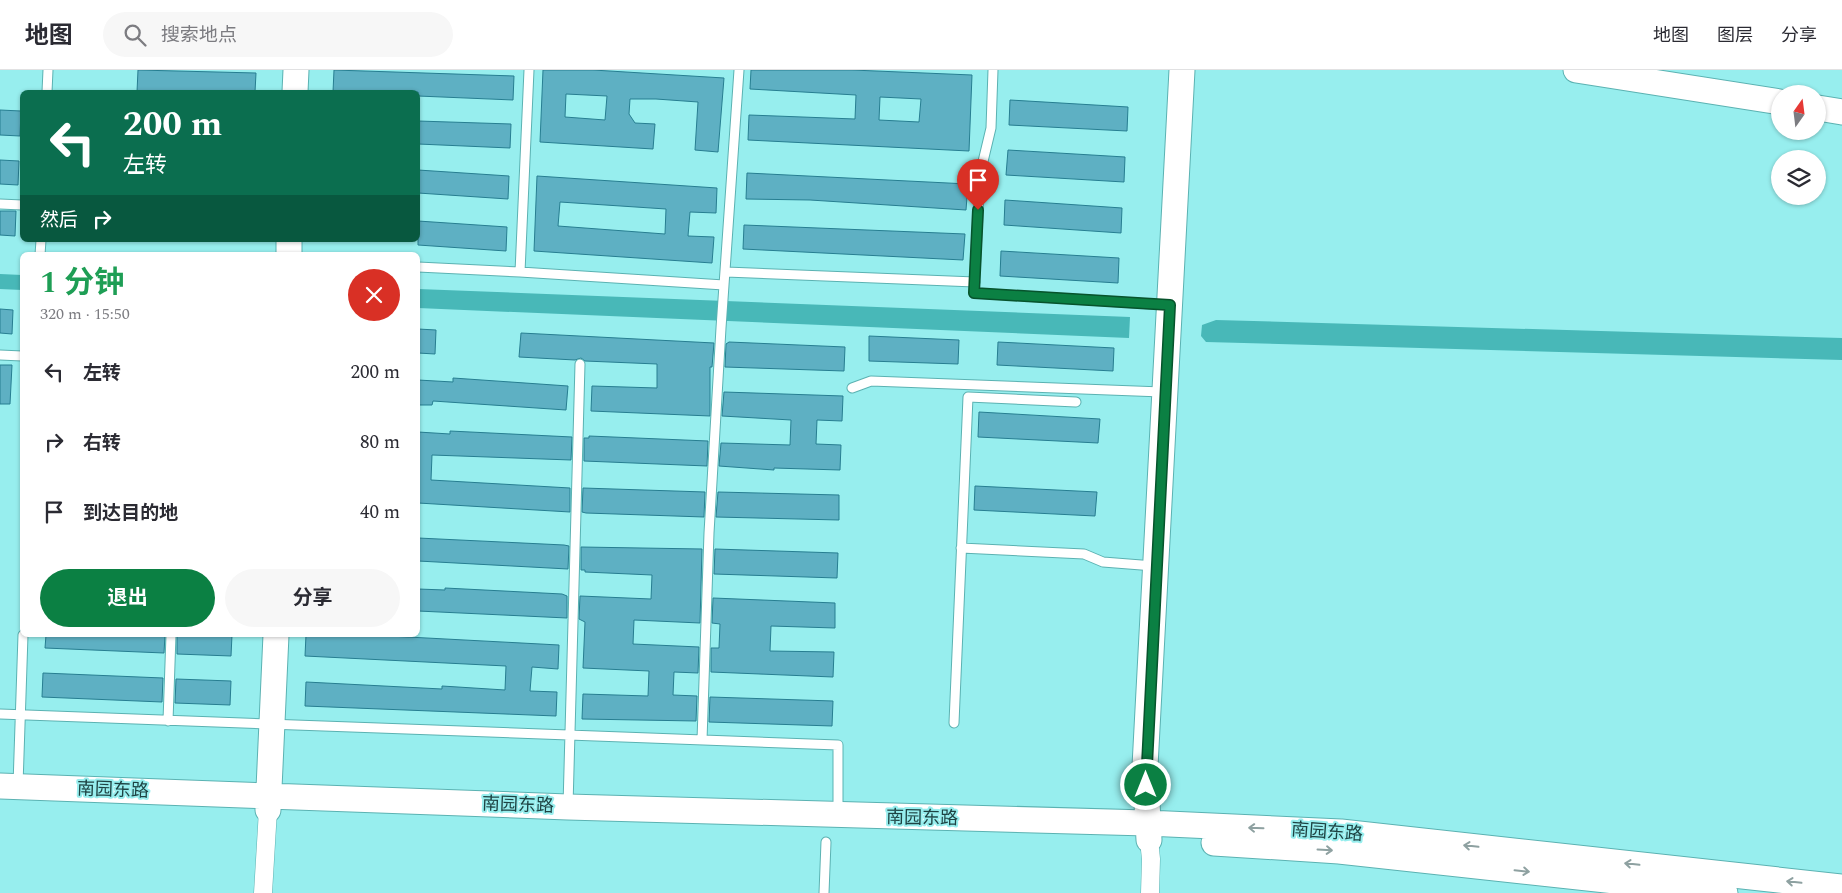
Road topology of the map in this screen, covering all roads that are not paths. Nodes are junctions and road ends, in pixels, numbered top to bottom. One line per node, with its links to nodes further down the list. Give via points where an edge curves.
1 (48, 70): 8 (lane)
2 (296, 70): 9 (main road)
3 (530, 70): 16 (lane)
4 (739, 70): 17 (lane)
5 (993, 70): 18 (lane, via 991,128 980,174)
6 (1182, 70): 20 (main road)
7 (1576, 70): 10 (main road)
8 (47, 90)
9 (295, 90)
10 (1771, 101)
11 (1826, 109): 12 (main road)
12 (1842, 112)
13 (0, 204): 14 (lane)
14 (20, 205)
15 (420, 267): 16 (lane)
16 (520, 272): 19 (lane)
17 (726, 272): 18 (lane); 19 (lane)
18 (975, 282): 20 (lane, via 974,293)
19 (724, 285): 38 (lane, via 709,533)
20 (1170, 305): 25 (main road)
21 (0, 355): 22 (lane)
22 (20, 356)
23 (580, 364): 37 (lane)
24 (852, 388): 25 (lane, via 871,381)
25 (1165, 392): 28 (main road)
26 (1076, 402): 27 (lane, via 968,397)
27 (961, 548): 28 (lane, via 1084,554 1103,562); 35 (lane)
28 (1156, 566): 43 (main road, via 1146,766)
29 (24, 637): 33 (lane)
30 (171, 637): 34 (lane)
31 (276, 637): 36 (main road)
32 (0, 714): 33 (lane)
33 (20, 714): 34 (lane); 39 (lane)
34 (168, 721): 36 (lane)
35 (954, 723)
36 (274, 725): 37 (lane); 40 (main road)
37 (569, 735): 38 (lane); 41 (lane)
38 (702, 740): 42 (lane, via 838,745)
39 (6, 791): 40 (main road, 南园东路)
40 (269, 802): 41 (main road, 南园东路); 43 (main road, 南园东路); 46 (street)
41 (568, 807): 42 (main road, 南园东路)
42 (838, 815): 43 (main road, 南园东路)
43 (1148, 832): 45 (main road, 南园东路, one-way to 43, via 1341,832); 48 (street); 49 (main road, 南园东路, one-way to 49)
44 (826, 842): 47 (lane)
45 (1842, 887)
46 (263, 893)
47 (824, 893)
48 (1150, 893)
49 (1724, 893)

